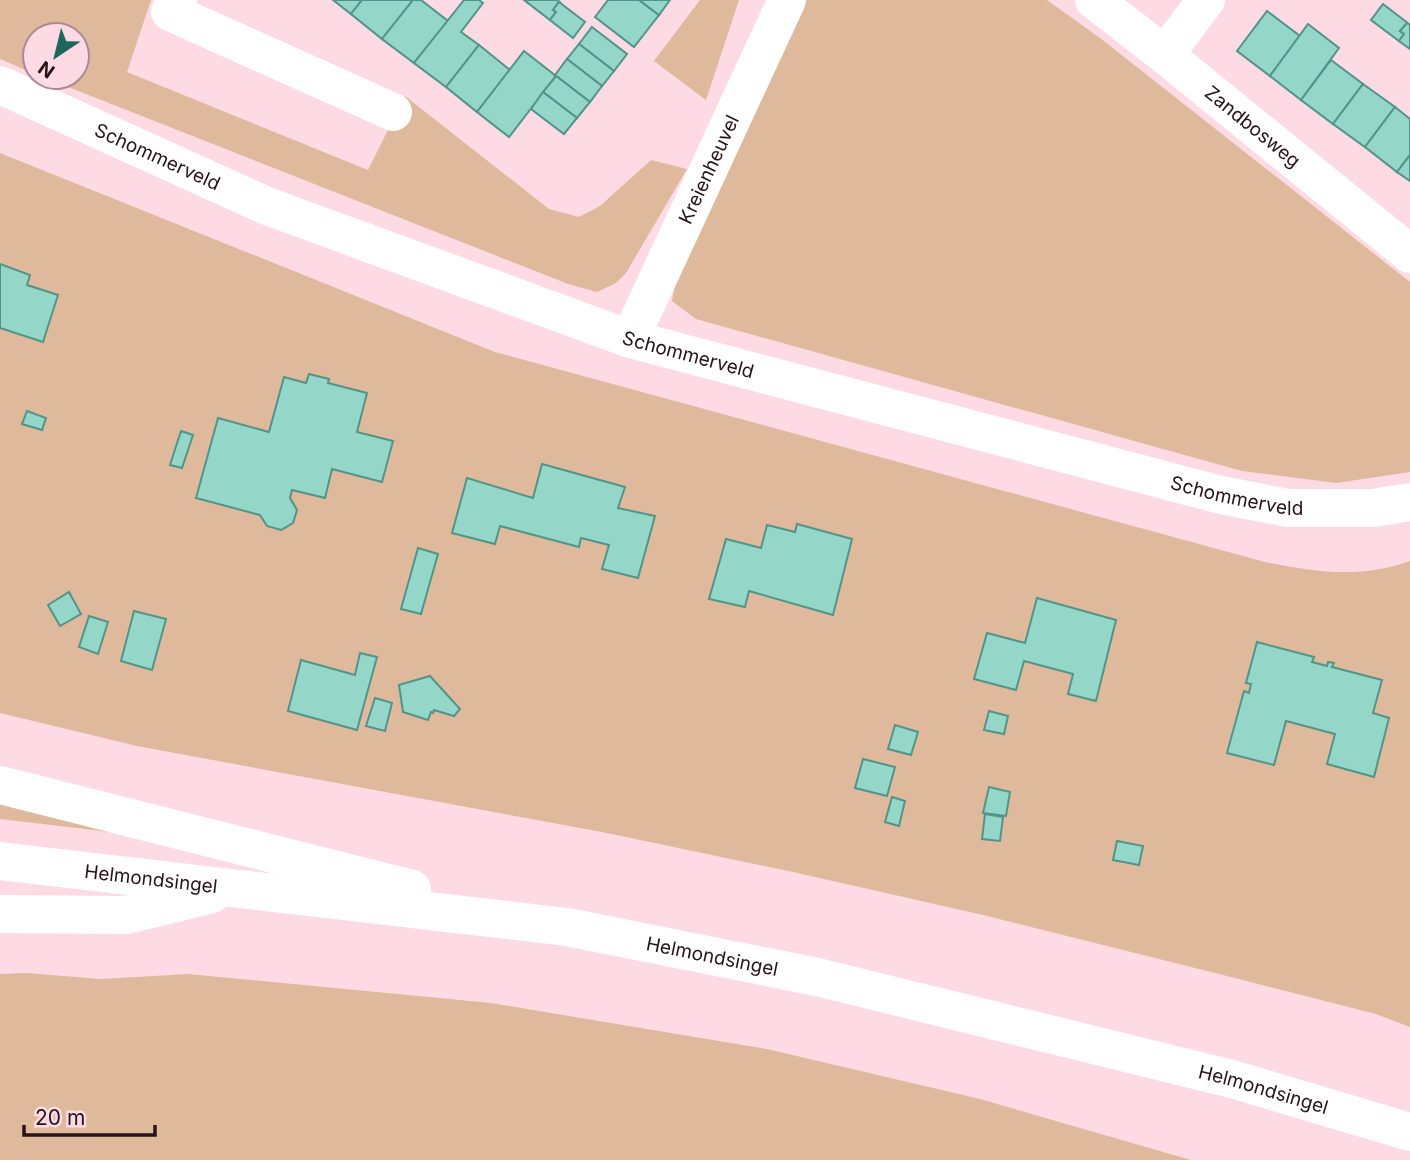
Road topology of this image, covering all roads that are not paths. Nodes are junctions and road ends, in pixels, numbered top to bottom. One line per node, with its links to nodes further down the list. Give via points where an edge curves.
1 (178, 0): 7 (street, via 170,12)
2 (787, 0): 9 (street, Kreienheuvel)
3 (1094, 0): 5 (street, Zandbosweg)
4 (1206, 0): 5 (street)
5 (1165, 55): 8 (street, Zandbosweg)
6 (0, 85): 9 (street, Schommerveld, via 267,206)
7 (393, 113)
8 (1410, 254)
9 (630, 339): 10 (street, Schommerveld, via 1221,495 1288,508 1373,508)
10 (1410, 502)
11 (0, 785): 15 (street)
12 (0, 860): 13 (street, Helmondsingel)
13 (236, 888): 14 (street, via 127,915); 15 (street, Helmondsingel)
14 (0, 914)
15 (567, 927): 16 (street, Helmondsingel, via 817,977 1232,1079)
16 (1410, 1132)

